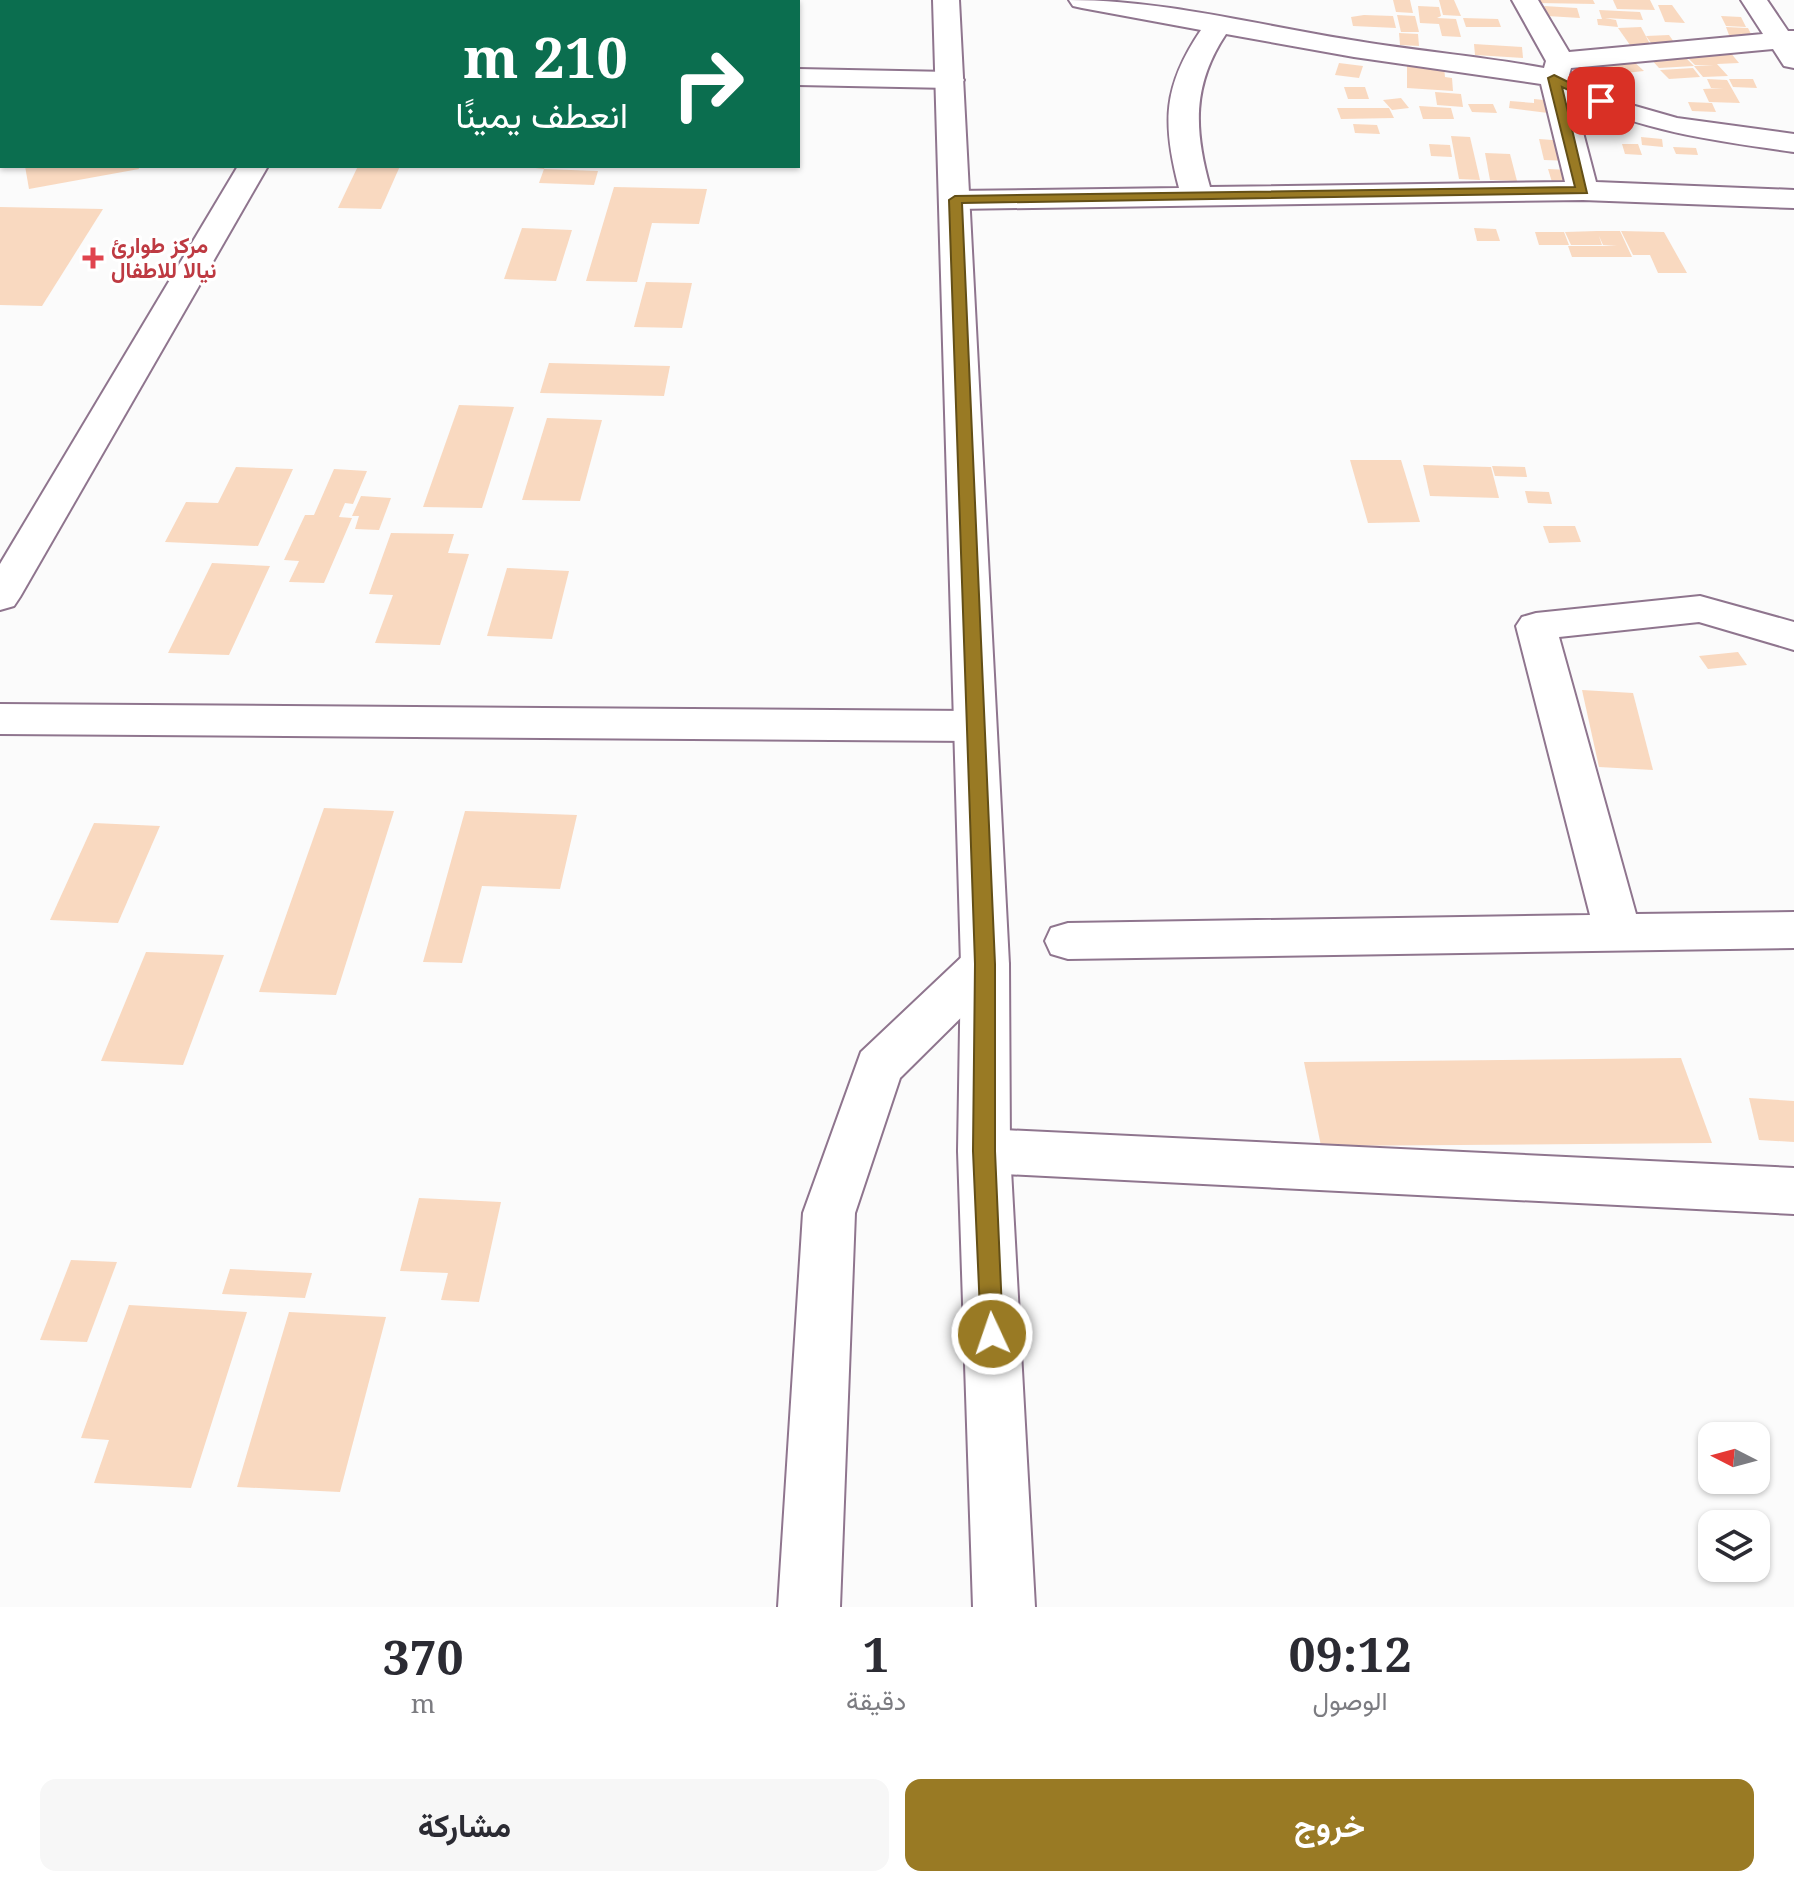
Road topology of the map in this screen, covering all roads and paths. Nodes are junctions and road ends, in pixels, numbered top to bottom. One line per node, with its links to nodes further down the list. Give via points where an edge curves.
1 (946, 0): 11 (main road)
2 (1082, 0): 6 (main road)
3 (1259, 0): 7 (main road)
4 (1525, 0): 9 (main road)
5 (1754, 0): 8 (main road)
6 (1218, 25): 7 (main road); 15 (main road, via 1199,51 1182,94 1180,137)
7 (1264, 32): 9 (main road)
8 (1790, 46): 9 (main road)
9 (1557, 70): 12 (main road, via 1625,112 1674,126); 14 (main road)
10 (800, 77): 11 (main road)
11 (950, 80): 17 (main road)
12 (1794, 143)
13 (252, 168): 18 (main road)
14 (1583, 191): 15 (main road); 16 (main road)
15 (1197, 196): 17 (main road)
16 (1794, 199)
17 (955, 200): 21 (main road)
18 (0, 597)
19 (1794, 636): 23 (main road, via 1700,609 1536,626)
20 (0, 719): 21 (main road)
21 (973, 726): 25 (main road)
22 (1794, 930): 23 (main road)
23 (1618, 933): 24 (main road)
24 (1068, 941)
25 (985, 964): 26 (main road); 28 (main road, via 879,1067 829,1213)
26 (984, 1151): 27 (main road); 29 (main road)
27 (1794, 1191)
28 (809, 1607)
29 (1004, 1607)

